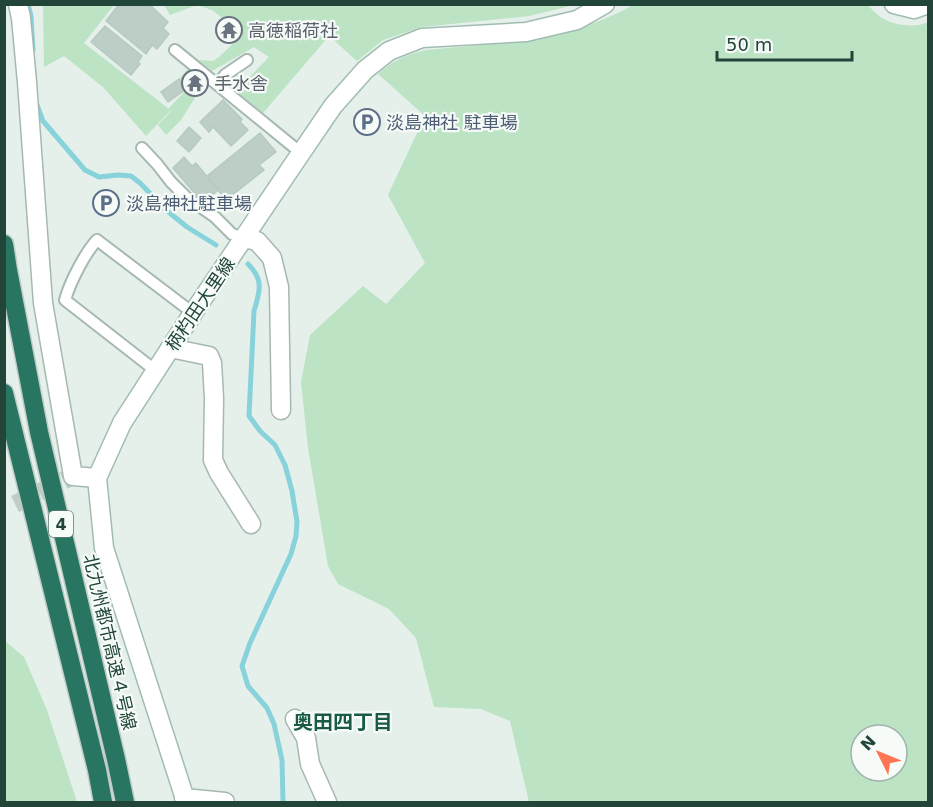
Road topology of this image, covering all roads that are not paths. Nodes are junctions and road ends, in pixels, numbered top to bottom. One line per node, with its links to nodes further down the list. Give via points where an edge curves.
1 (18, 4): 17 (main road, via 44,303 73,476)
2 (604, 4): 9 (main road, 柄杓田大里線, via 577,20 526,32 422,38 389,51 365,69 333,106)
3 (894, 4): 4 (main road, via 914,9)
4 (928, 4)
5 (176, 50): 7 (lane)
6 (247, 60): 7 (lane)
7 (218, 84): 9 (lane)
8 (142, 148): 10 (lane, via 186,197 232,234)
9 (301, 153): 10 (main road, 柄杓田大里線)
10 (244, 238): 12 (main road, 柄杓田大里線); 16 (main road, via 257,241 272,258 279,287)
11 (4, 244): 22 (highway, 北九州都市高速４号線 / 4, via 39,432)
12 (192, 313): 13 (main road, 柄杓田大里線); 14 (lane, via 103,243 97,240 90,248 65,300)
13 (170, 348): 14 (main road, 柄杓田大里線); 18 (main road, via 209,356 214,398 213,460)
14 (156, 371): 17 (main road, 柄杓田大里線, via 122,423)
15 (4, 393): 21 (highway, 4)
16 (281, 410)
17 (97, 478): 20 (main road, via 104,548)
18 (251, 524)
19 (295, 718): 24 (main road, via 306,738 310,764)
20 (185, 800): 23 (main road)
21 (103, 802)
22 (125, 802)
23 (225, 802)
24 (325, 802)

